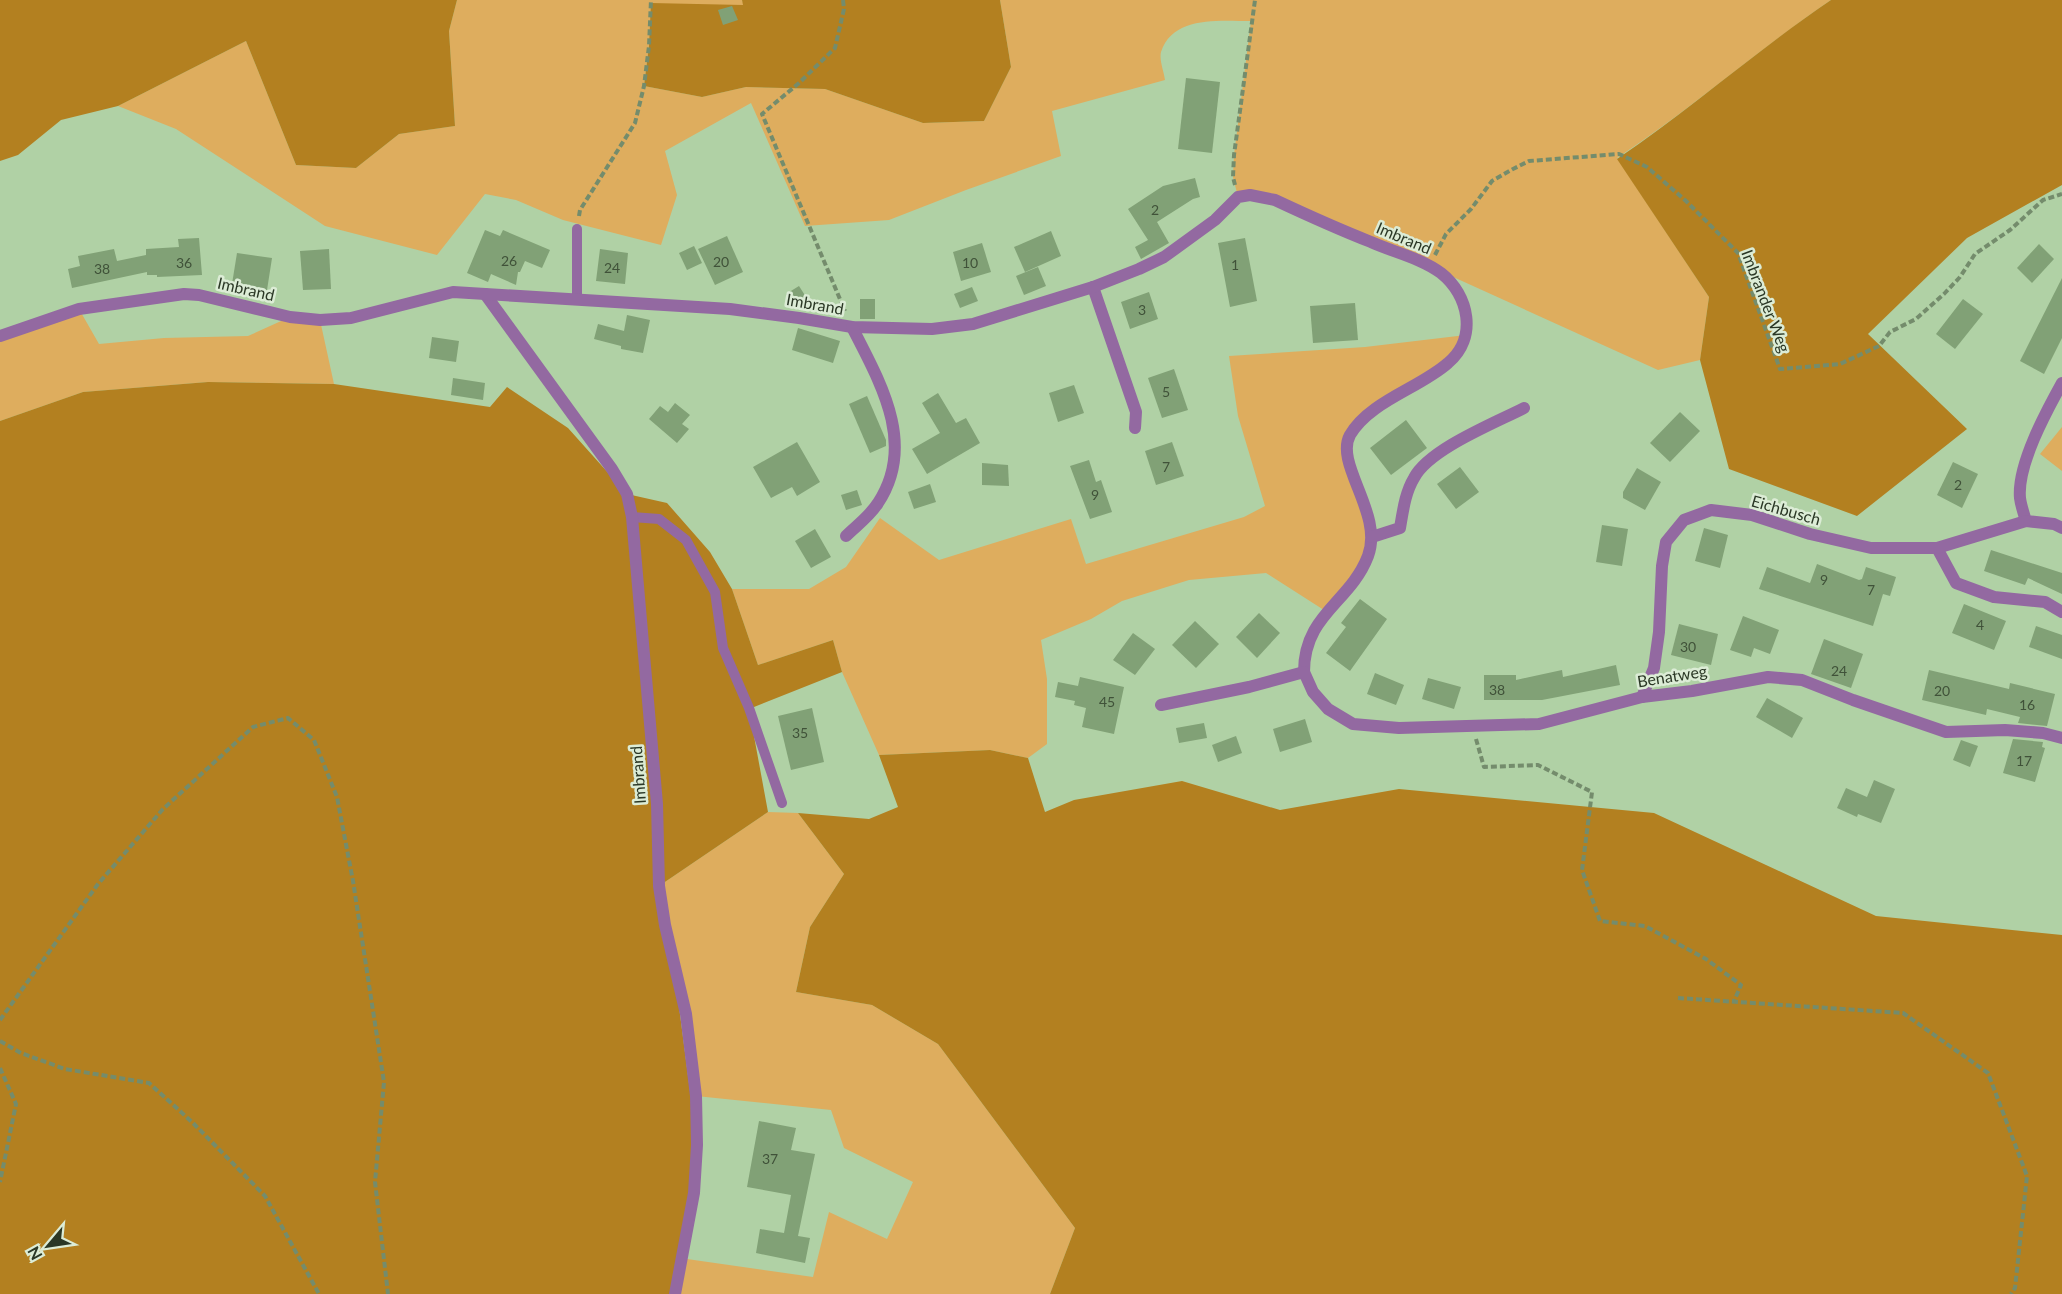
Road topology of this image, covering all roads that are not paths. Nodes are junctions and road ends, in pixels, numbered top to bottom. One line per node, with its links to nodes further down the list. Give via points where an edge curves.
1 (577, 229): 4 (lane)
2 (1093, 287): 5 (street, Imbrand, via 973,324 932,329); 9 (street, via 1136,412); 14 (street, Imbrand, via 1164,257 1215,220 1238,197 1250,195 1275,200 1429,266 1452,284 1466,311 1466,335 1459,353 1363,418 1349,437 1347,455 1366,506)
3 (485, 294): 4 (street, Imbrand); 6 (street, Imbrand, via 453,292 351,318 320,321 184,294 79,309); 10 (street, Imbrand, via 612,469 627,494)
4 (577, 298): 5 (street, Imbrand, via 730,309)
5 (852, 327): 13 (street, Imbrand, via 882,385 896,448 893,474 878,504)
6 (0, 336)
7 (2062, 383): 11 (street, via 2039,424 2023,475 2020,497)
8 (1524, 408): 14 (street, via 1442,450 1414,476 1400,528)
9 (1135, 428)
10 (632, 517): 21 (lane, via 659,519 686,540 715,592 723,648); 22 (street, Imbrand, via 657,804 659,886 686,1014 696,1096 694,1193)
11 (2026, 521): 12 (street); 15 (street, Eichbusch)
12 (2062, 528)
13 (846, 536)
14 (1372, 537): 17 (street, via 1361,571 1311,634 1304,655)
15 (1938, 548): 16 (street, via 1956,583 1994,597 2045,603); 18 (street, Eichbusch, via 1871,548 1752,515 1711,510 1683,520 1666,542 1654,669)
16 (2062, 612)
17 (1304, 672): 18 (street, Benatweg, via 1313,692 1329,709 1353,724 1399,728 1539,724); 19 (street)
18 (1642, 697): 20 (street, Benatweg, via 1767,677 1802,680 1946,732 2006,730)
19 (1161, 705)
20 (2062, 738)
21 (782, 803)
22 (675, 1294)

